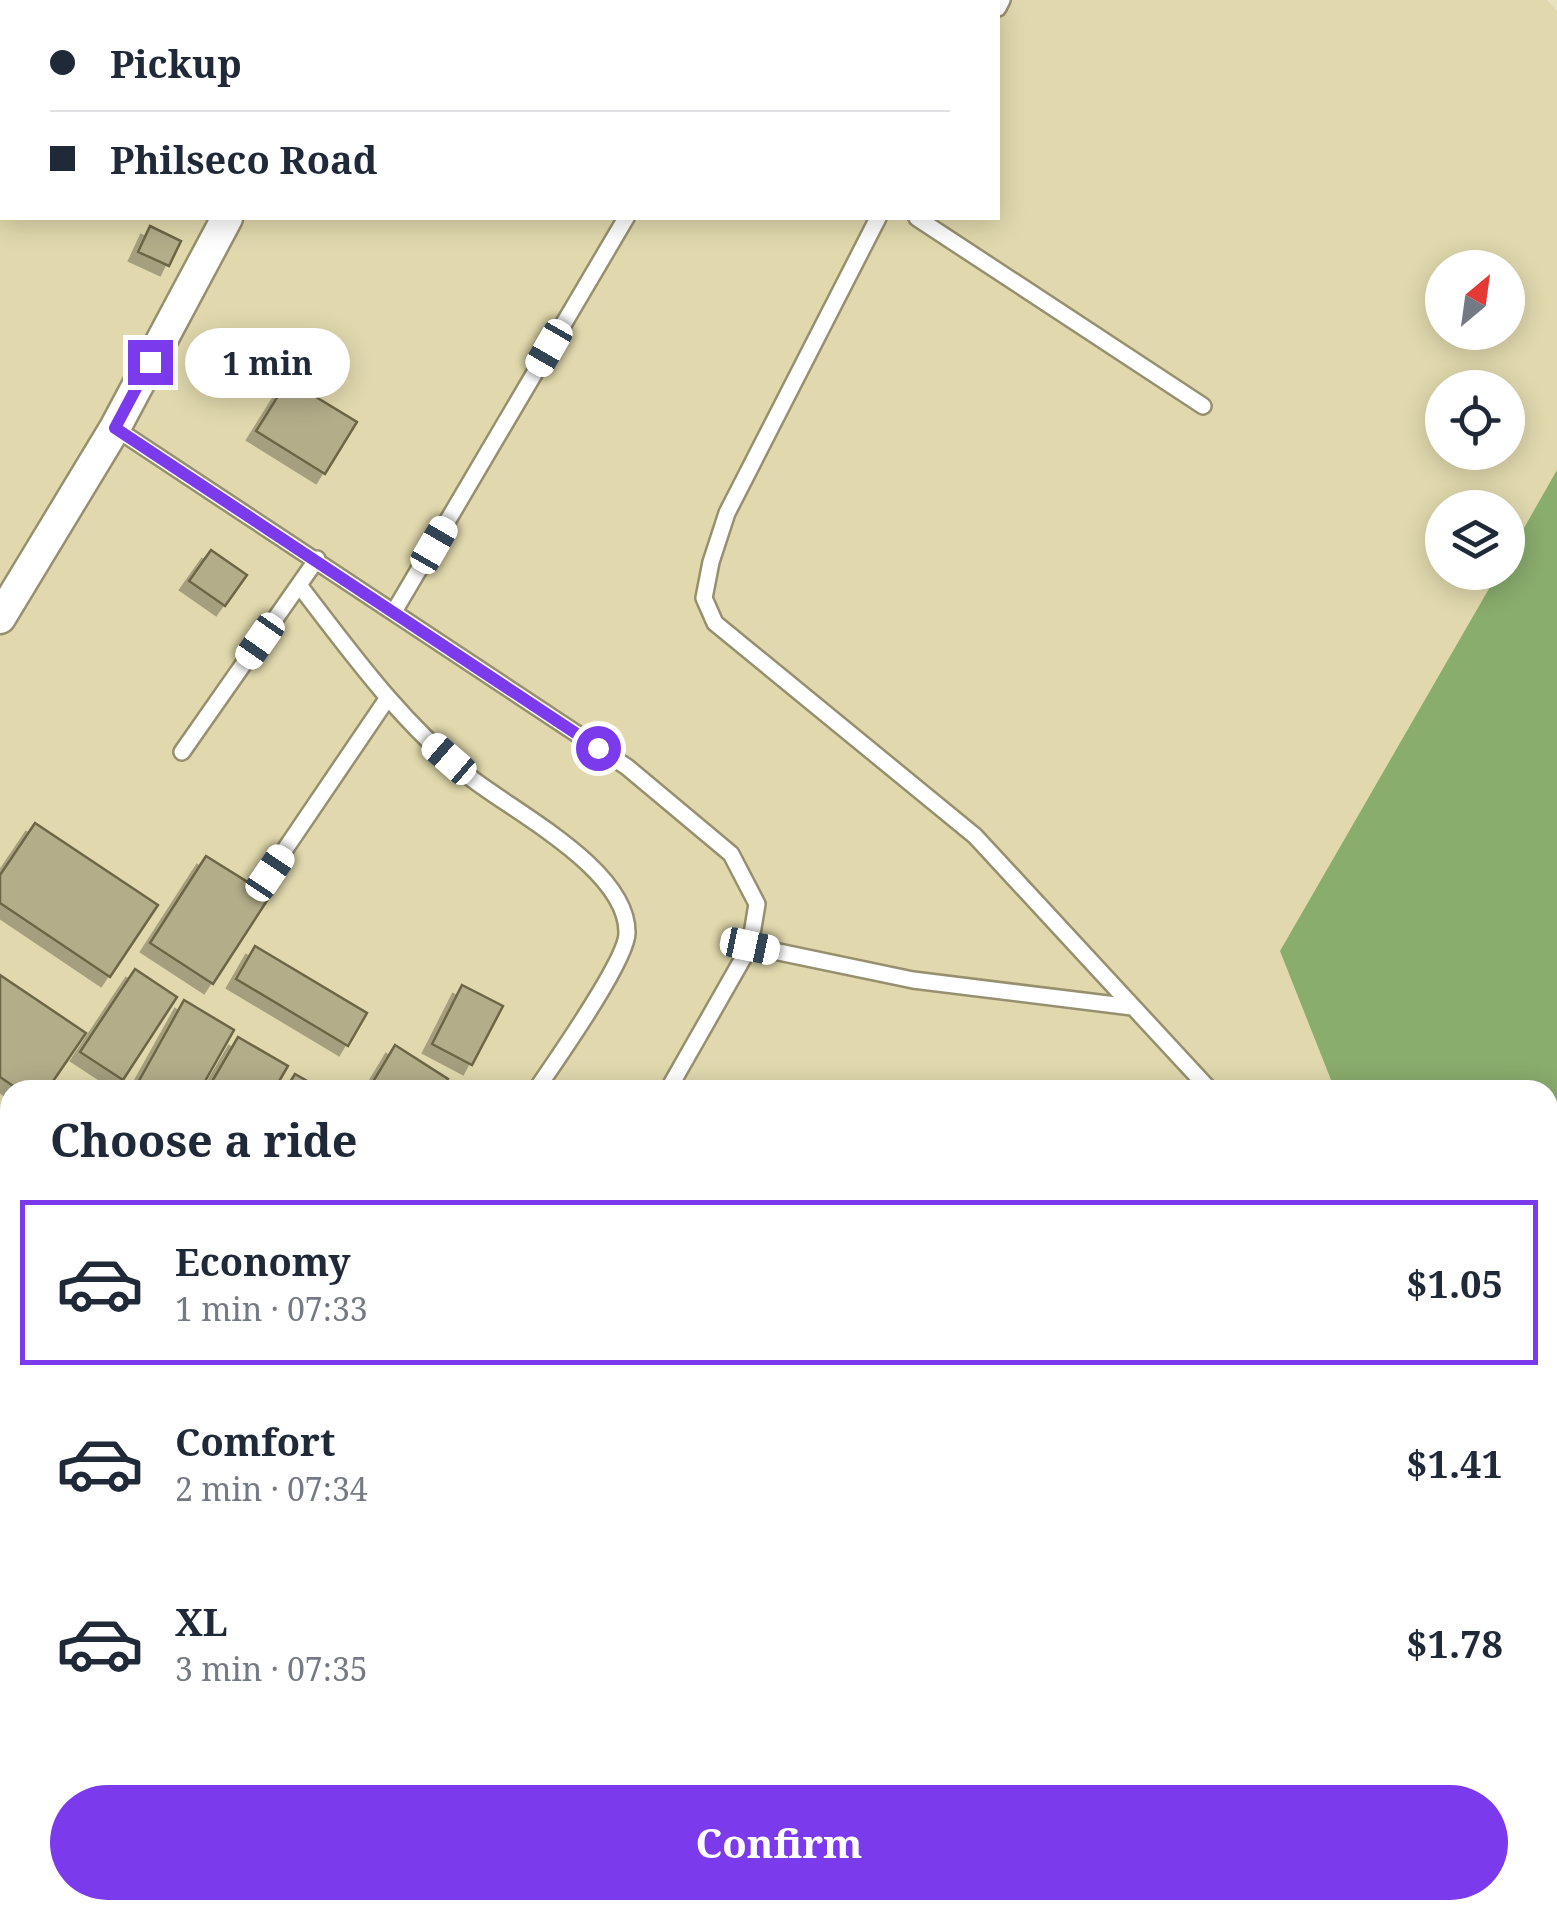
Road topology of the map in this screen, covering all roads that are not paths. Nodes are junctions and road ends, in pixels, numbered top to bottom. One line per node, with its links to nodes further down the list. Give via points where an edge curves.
1 (226, 220): 6 (street)
2 (625, 220): 9 (lane)
3 (877, 220): 15 (lane, via 726,513 704,598 715,623 975,836)
4 (919, 220): 5 (lane)
5 (1203, 406)
6 (115, 428): 7 (lane); 10 (street)
7 (317, 559): 8 (lane); 9 (lane)
8 (299, 585): 11 (lane); 12 (lane)
9 (395, 610): 14 (lane, via 627,767 731,854 757,904)
10 (0, 618)
11 (386, 698): 13 (lane); 16 (lane, via 471,778 606,879 622,904 628,936)
12 (182, 752)
13 (270, 873)
14 (750, 946): 15 (lane, via 913,980); 17 (lane)
15 (1132, 1007): 18 (lane)
16 (542, 1080)
17 (674, 1080)
18 (1201, 1080)

